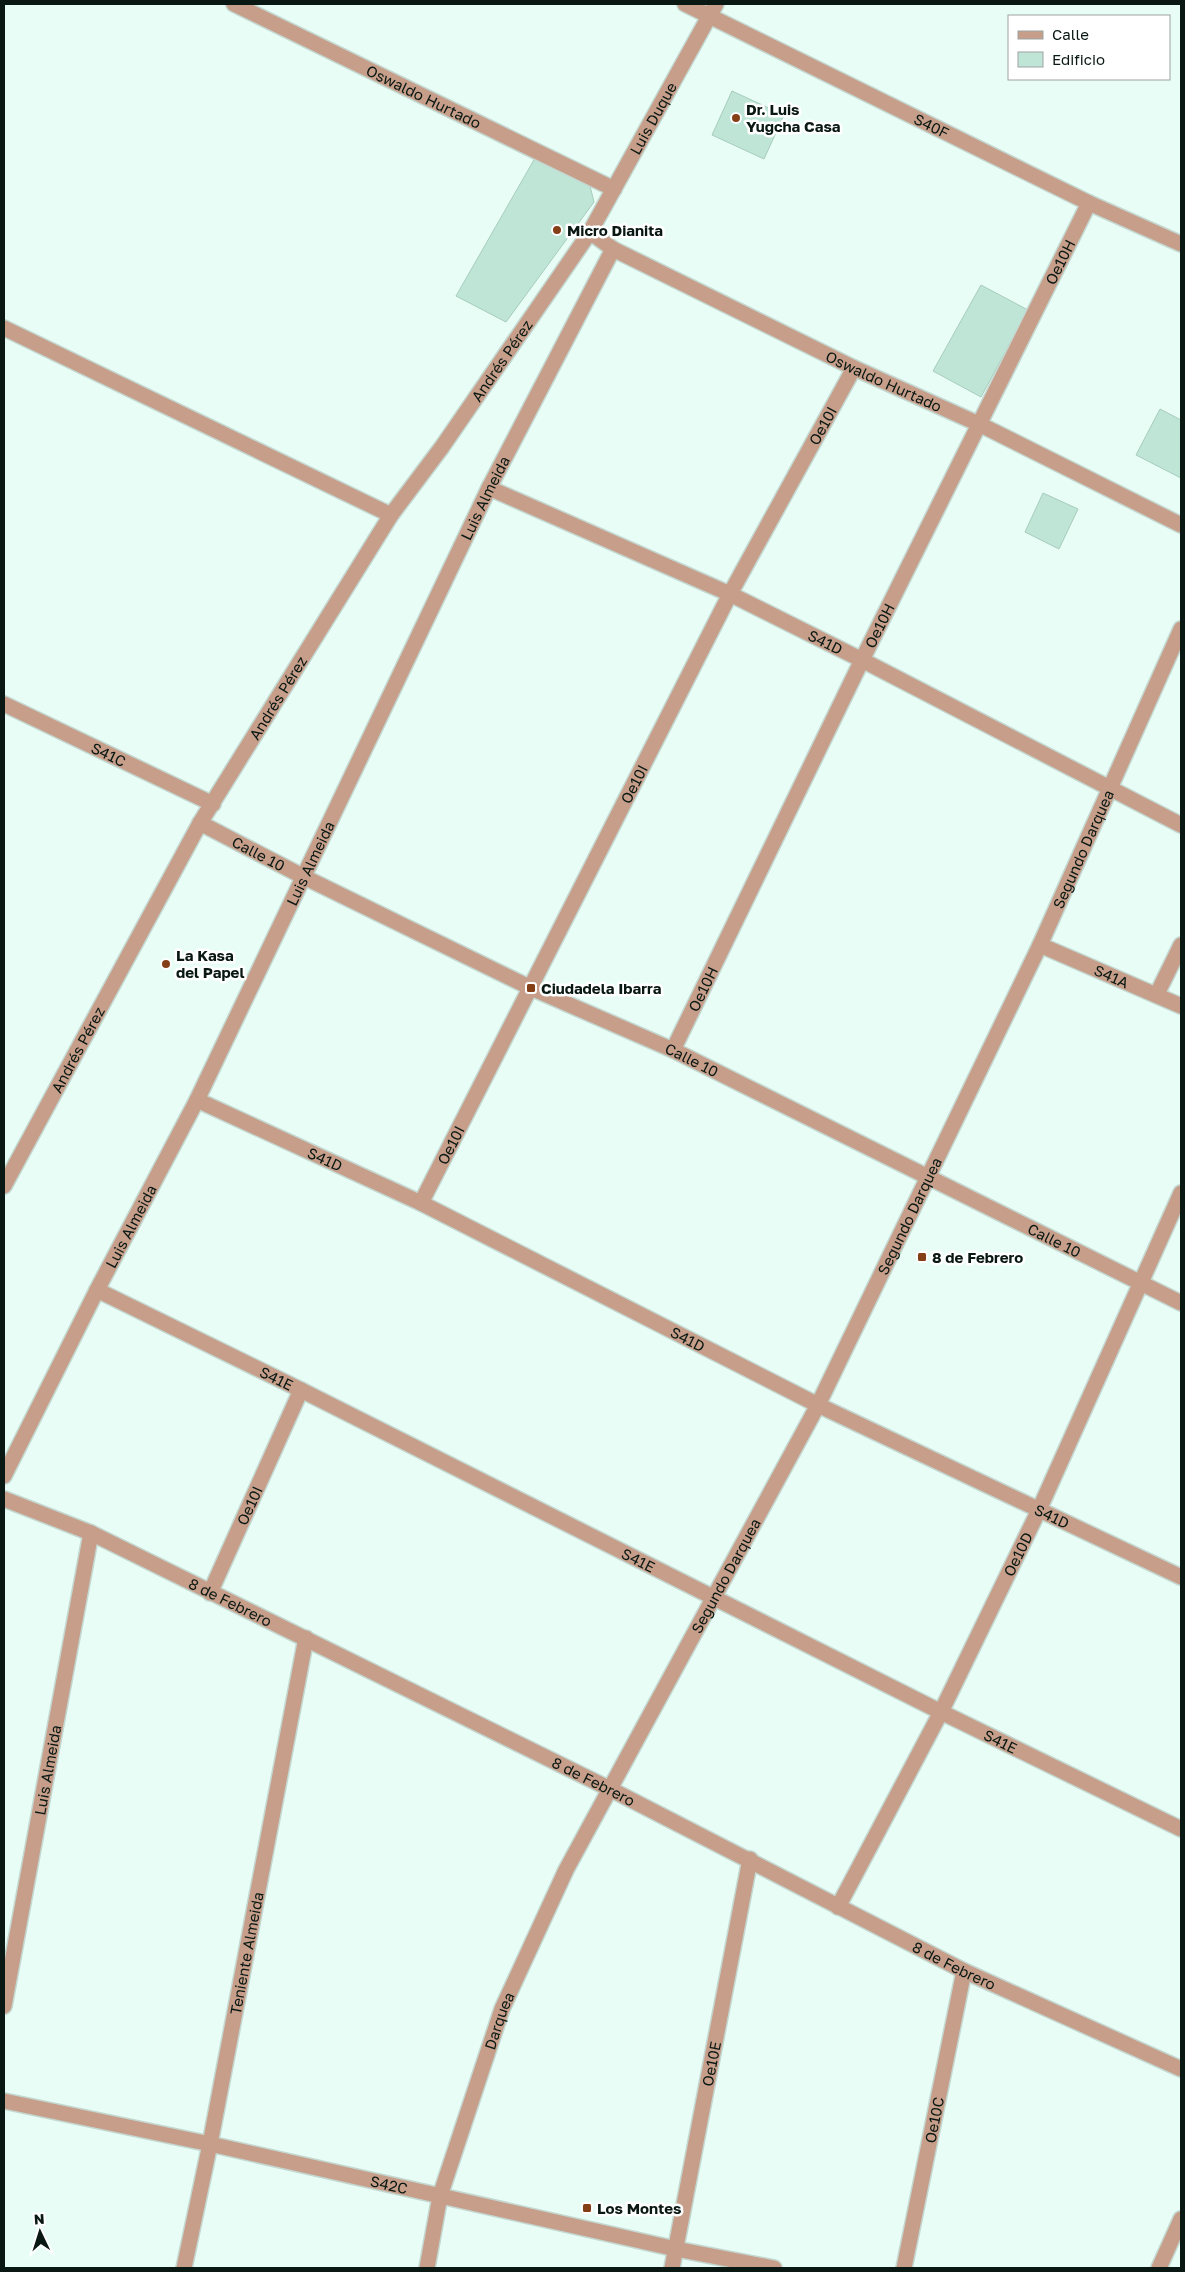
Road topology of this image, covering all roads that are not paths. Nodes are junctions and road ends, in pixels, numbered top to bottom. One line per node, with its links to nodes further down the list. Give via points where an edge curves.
1 (234, 4): 4 (street, Oswaldo Hurtado)
2 (685, 4): 3 (street, S40F)
3 (713, 10): 4 (street, Luis Duque); 5 (street, S40F)
4 (614, 190): 6 (street, Luis Duque)
5 (1089, 203): 7 (street, S40F); 11 (street, Oe10H)
6 (590, 232): 8 (street, Oswaldo Hurtado); 13 (street, Andrés Pérez, via 442,447)
7 (1181, 244)
8 (613, 249): 10 (street, Oswaldo Hurtado); 12 (street, Luis Almeida)
9 (4, 328): 13 (street)
10 (854, 368): 11 (street, Oswaldo Hurtado); 15 (street, Oe10I)
11 (981, 425): 14 (street, Oswaldo Hurtado); 17 (street, Oe10H)
12 (489, 488): 15 (street, S41D); 23 (street, Luis Almeida)
13 (391, 515): 20 (street, Andrés Pérez)
14 (1181, 525)
15 (730, 594): 17 (street, S41D); 26 (street, Oe10I)
16 (1181, 629): 19 (street, Segundo Darquea)
17 (862, 660): 19 (street, S41D); 29 (street, Oe10H)
18 (4, 704): 20 (street, S41C)
19 (1111, 788): 22 (street, S41D); 24 (street, Segundo Darquea)
20 (213, 804): 21 (street, Andrés Pérez)
21 (200, 823): 23 (street, Calle 10); 32 (street, Andrés Pérez)
22 (1181, 825)
23 (304, 877): 26 (street, Calle 10); 30 (street, Luis Almeida)
24 (1040, 945): 27 (street, S41A); 31 (street, Segundo Darquea)
25 (1181, 945): 27 (street)
26 (531, 988): 29 (street, Calle 10); 34 (street, Oe10I)
27 (1157, 994): 28 (street, S41A)
28 (1181, 1006)
29 (673, 1050): 31 (street, Calle 10)
30 (197, 1100): 34 (street, S41D); 36 (street, Luis Almeida)
31 (929, 1178): 35 (street, Calle 10); 39 (street, Segundo Darquea)
32 (4, 1186)
33 (1181, 1193): 35 (street, Oe10D)
34 (421, 1203): 39 (street, S41D)
35 (1140, 1283): 37 (street, Calle 10); 42 (street, Oe10D)
36 (97, 1290): 38 (street, S41E); 40 (street, Luis Almeida)
37 (1181, 1303)
38 (301, 1390): 45 (street, Oe10I); 46 (street, S41E)
39 (818, 1406): 42 (street, S41D); 46 (street, Segundo Darquea)
40 (4, 1476)
41 (4, 1499): 43 (street, 8 de Febrero)
42 (1039, 1510): 44 (street, S41D); 48 (street, Oe10D)
43 (91, 1533): 45 (street, 8 de Febrero); 54 (street, Luis Almeida)
44 (1181, 1577)
45 (210, 1593): 47 (street, 8 de Febrero)
46 (713, 1598): 48 (street, S41E); 49 (street, Segundo Darquea)
47 (306, 1638): 49 (street, 8 de Febrero); 57 (street, Teniente Almeida)
48 (941, 1712): 50 (street, S41E); 52 (street, Oe10D)
49 (608, 1788): 51 (street, 8 de Febrero); 58 (street, Darquea, via 502,2008)
50 (1181, 1829)
51 (750, 1859): 52 (street, 8 de Febrero); 60 (street, Oe10E)
52 (838, 1907): 53 (street, 8 de Febrero)
53 (964, 1971): 55 (street, 8 de Febrero); 65 (street, Oe10C)
54 (4, 2006)
55 (1181, 2069)
56 (4, 2101): 57 (street, S42C)
57 (210, 2144): 58 (street, S42C); 61 (street, Teniente Almeida)
58 (440, 2196): 60 (street, S42C); 62 (street, Darquea)
59 (1181, 2219): 66 (street)
60 (676, 2249): 63 (street, Oe10E); 64 (street, S42C)
61 (184, 2268)
62 (427, 2268)
63 (672, 2268)
64 (774, 2268)
65 (904, 2268)
66 (1159, 2268)

